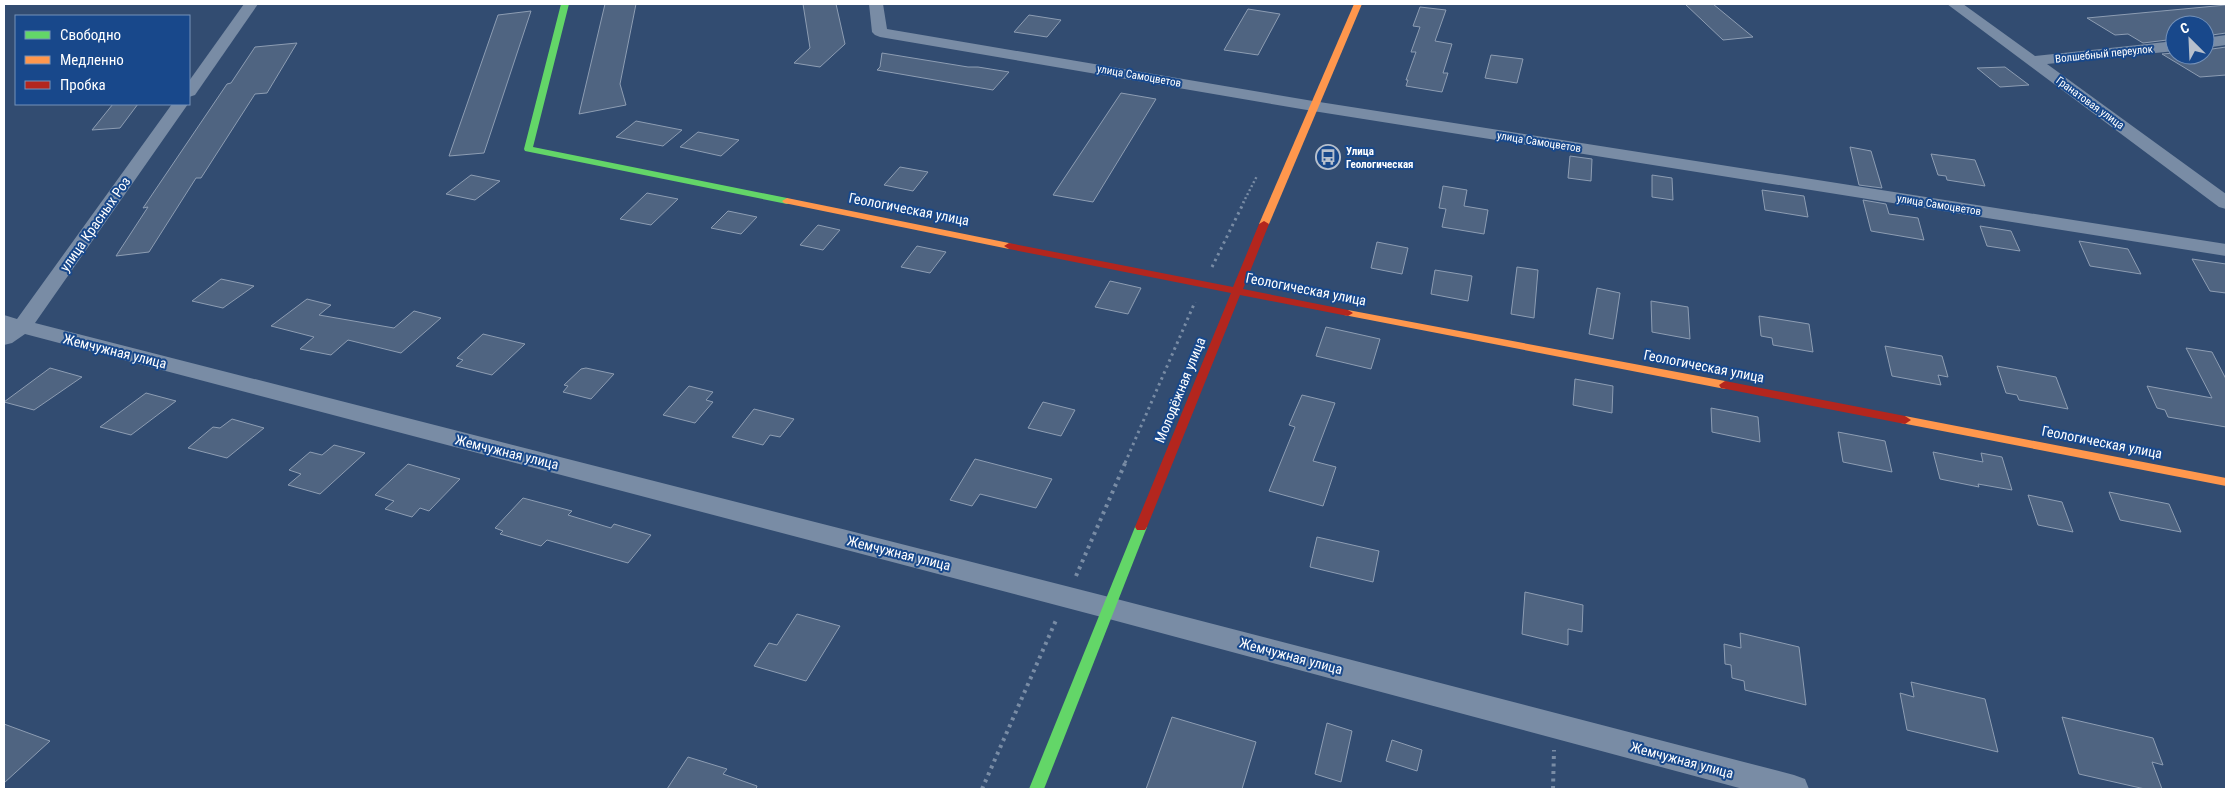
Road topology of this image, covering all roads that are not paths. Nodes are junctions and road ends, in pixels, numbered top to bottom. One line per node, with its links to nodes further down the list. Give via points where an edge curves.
1 (251, 4): 8 (street)
2 (565, 4): 13 (street, Геологическая улица, via 528,149)
3 (876, 4): 10 (street, улица Самоцветов, via 880,32)
4 (1358, 4): 10 (street, Молодёжная улица)
5 (1954, 4): 7 (street, Гранатовая улица)
6 (2165, 47): 7 (street, Волшебный переулок)
7 (2033, 61): 11 (street, Гранатовая улица)
8 (190, 91)
9 (179, 105): 14 (street, улица Красных Роз)
10 (1313, 106): 12 (street, улица Самоцветов); 13 (street, Молодёжная улица)
11 (2226, 203)
12 (2226, 250)
13 (1235, 291): 15 (street, Геологическая улица); 16 (street, Молодёжная улица)
14 (10, 329): 16 (street, Жемчужная улица)
15 (2226, 482)
16 (1109, 608): 17 (street, Молодёжная улица); 18 (street, Жемчужная улица)
17 (1036, 789)
18 (1794, 789)

